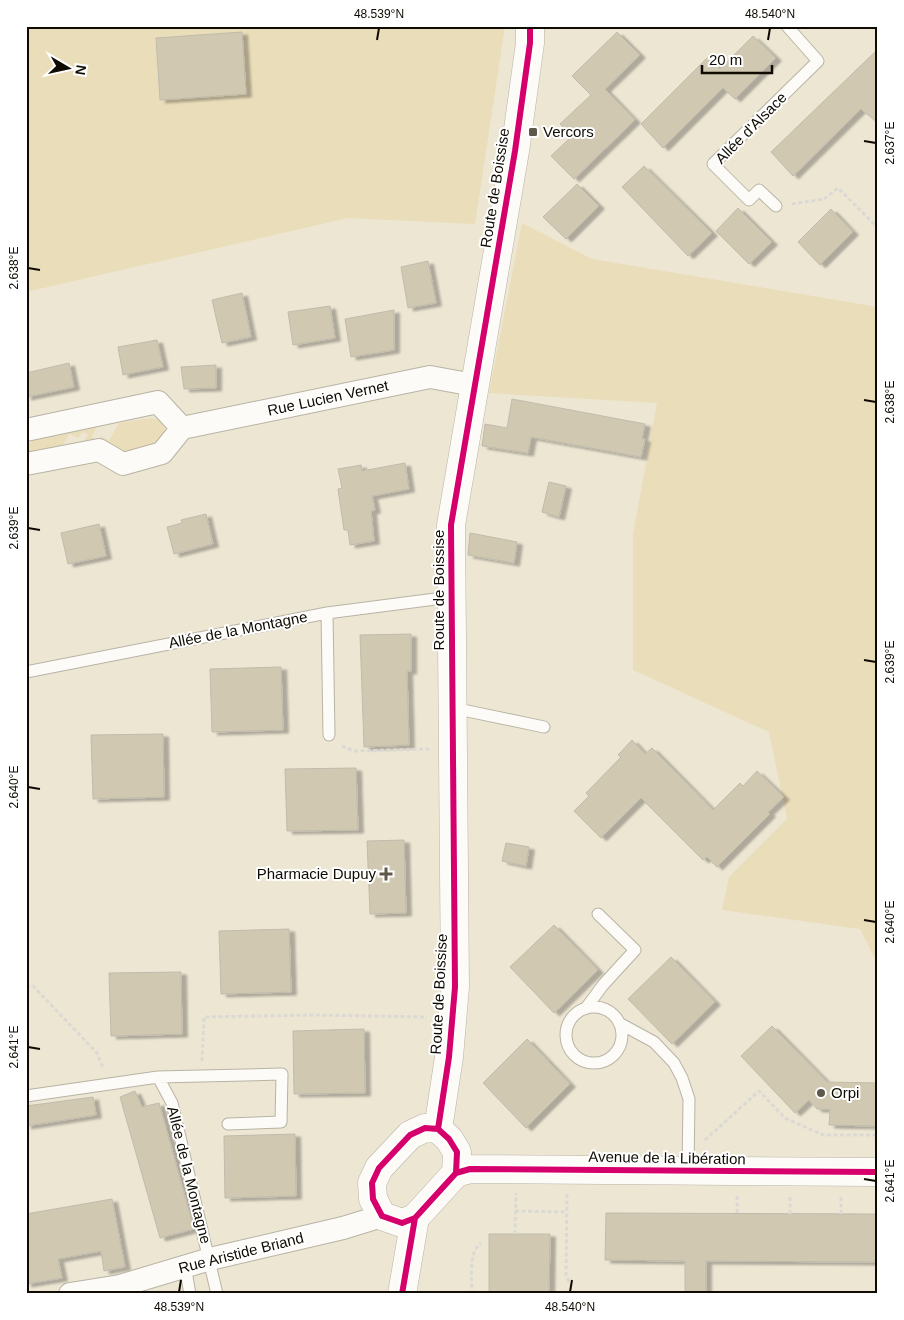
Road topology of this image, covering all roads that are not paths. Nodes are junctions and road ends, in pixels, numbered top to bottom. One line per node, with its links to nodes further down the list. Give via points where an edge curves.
1 (530, 26): 4 (street, Route de Boissise, via 515,151)
2 (787, 26): 3 (lane, Allée d'Alsace, via 818,61 712,164 749,200 759,190)
3 (776, 206)
4 (474, 385): 5 (street, Rue Lucien Vernet, via 430,377); 8 (street, Route de Boissise, via 451,525)
5 (182, 428): 6 (street, via 158,402); 7 (street, via 162,453 124,464 100,450)
6 (26, 430)
7 (26, 464)
8 (451, 598): 9 (lane, Allée de la Montagne); 11 (street, Route de Boissise)
9 (327, 613): 10 (lane, Allée de la Montagne); 13 (lane)
10 (26, 672)
11 (452, 708): 12 (lane); 20 (street, Route de Boissise, via 455,987)
12 (544, 727)
13 (329, 734)
14 (598, 914): 15 (lane, via 635,950 602,985)
15 (586, 1008): 16 (lane, via 605,1010); 16 (lane, via 571,1019 566,1038 568,1047 582,1060 591,1063 610,1058 620,1042 622,1032)
16 (619, 1023): 21 (lane, via 654,1042 674,1063 682,1078 689,1099)
17 (158, 1077): 18 (lane); 19 (lane, via 282,1074 281,1122); 26 (lane, Allée de la Montagne, via 172,1103)
18 (26, 1096)
19 (228, 1124)
20 (438, 1129): 23 (street, via 457,1152); 24 (street, via 425,1128 410,1135 379,1168 372,1183 373,1199)
21 (688, 1159): 22 (street, Avenue de la Libération); 23 (street, Avenue de la Libération, via 470,1169)
22 (878, 1172)
23 (456, 1173): 25 (street)
24 (382, 1216): 25 (street, via 402,1223); 26 (street, Rue Aristide Briand)
25 (416, 1218): 31 (street)
26 (210, 1259): 27 (street, Rue Aristide Briand); 30 (lane, Allée de la Montagne)
27 (185, 1266): 28 (street, Rue Aristide Briand, via 120,1286); 29 (lane)
28 (70, 1294)
29 (190, 1294)
30 (218, 1294)
31 (402, 1294)

